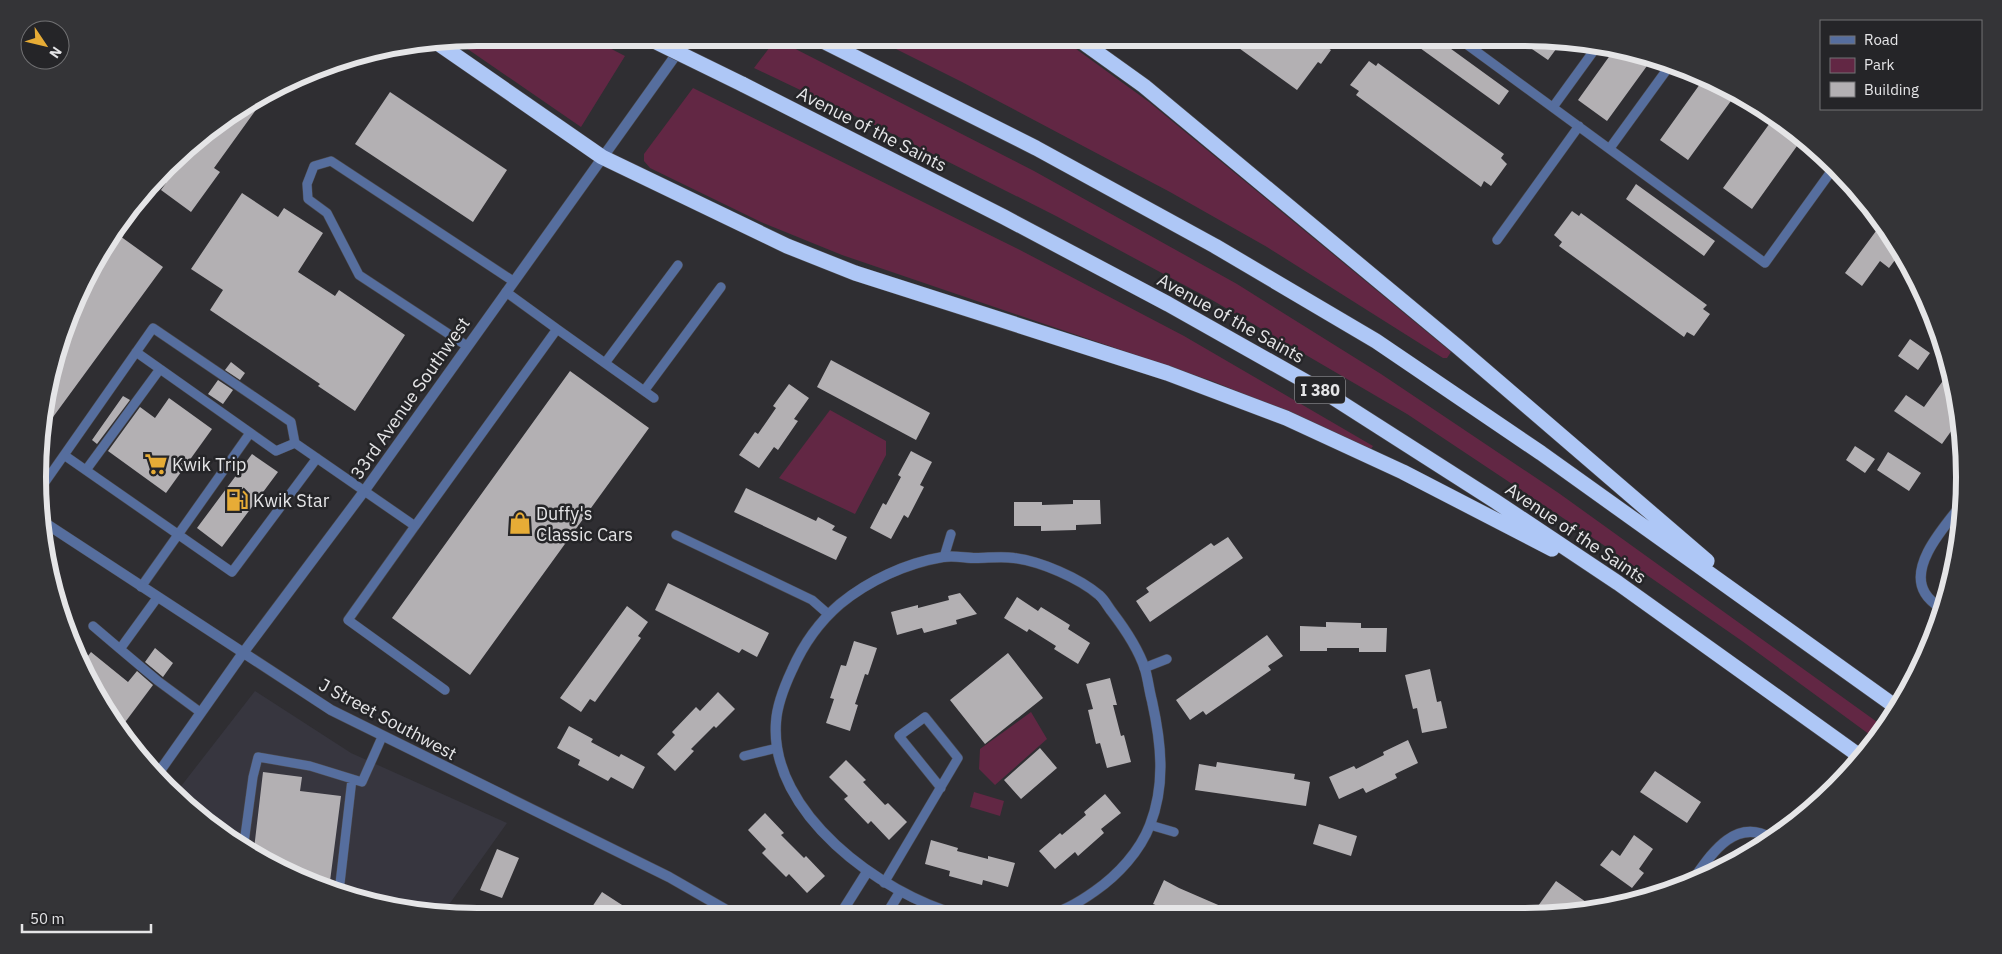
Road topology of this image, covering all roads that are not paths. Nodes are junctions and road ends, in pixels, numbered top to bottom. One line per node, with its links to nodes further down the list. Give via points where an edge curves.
1 (664, 46): 40 (highway, Avenue of the Saints / I 380, bridge, via 1168,304 1326,393)
2 (682, 46): 12 (street, 33rd Avenue Southwest)
3 (833, 46): 46 (highway, via 1036,148 1215,246 1376,341 1541,452)
4 (1088, 46): 46 (highway, via 1144,86 1428,323)
5 (1469, 46): 9 (lane)
6 (444, 48): 12 (highway)
7 (1593, 52): 9 (lane)
8 (1666, 70): 11 (lane)
9 (1553, 106): 10 (lane)
10 (1580, 126): 11 (lane); 14 (lane)
11 (1610, 148): 13 (lane, via 1765,263)
12 (602, 157): 16 (street, 33rd Avenue Southwest); 40 (highway, via 787,246 855,273 1167,373 1286,418 1403,472)
13 (1830, 172)
14 (1497, 240)
15 (678, 265): 22 (lane)
16 (513, 281): 18 (street, 33rd Avenue Southwest); 20 (lane, via 331,161 314,166 307,184 308,199 327,213 359,275)
17 (721, 287): 24 (lane)
18 (506, 292): 19 (lane); 20 (street, 33rd Avenue Southwest)
19 (557, 329): 22 (lane); 35 (lane)
20 (467, 346): 32 (street, 33rd Avenue Southwest)
21 (136, 352): 23 (lane); 27 (lane, via 153,328 291,422); 28 (lane)
22 (605, 363): 24 (lane)
23 (160, 369): 26 (lane); 30 (lane)
24 (644, 391): 25 (lane)
25 (654, 398)
26 (250, 433): 27 (lane, via 276,451); 36 (lane)
27 (295, 443): 29 (lane)
28 (64, 455): 30 (lane); 31 (lane)
29 (317, 458): 32 (lane); 36 (lane, via 232,572)
30 (86, 470): 36 (lane)
31 (46, 481)
32 (365, 490): 35 (lane); 48 (street, 33rd Avenue Southwest)
33 (1954, 515): 43 (street, via 1927,552 1921,567 1924,592)
34 (49, 526): 41 (street, J Street Southwest)
35 (415, 526): 51 (lane, via 348,620)
36 (179, 534): 41 (lane)
37 (952, 534): 39 (lane)
38 (676, 535): 44 (lane, via 812,600)
39 (944, 557): 44 (street, via 894,571 856,591); 50 (street, via 1014,558 1056,569 1099,595 1126,631)
40 (1618, 583): 56 (highway, Avenue of the Saints / I 380)
41 (141, 588): 42 (street, J Street Southwest)
42 (158, 598): 47 (lane); 48 (street, J Street Southwest)
43 (1936, 604)
44 (828, 614): 55 (street, via 800,650 784,686 776,721)
45 (93, 626): 47 (lane)
46 (1787, 630): 52 (highway)
47 (120, 649): 53 (lane)
48 (243, 653): 53 (street, 33rd Avenue Southwest); 54 (street, J Street Southwest, via 331,710)
49 (1167, 659): 50 (lane)
50 (1144, 668): 61 (street, via 1160,736 1161,781)
51 (445, 690)
52 (1891, 703)
53 (200, 712): 58 (street, 33rd Avenue Southwest)
54 (382, 737): 59 (lane, via 362,782); 70 (street, J Street Southwest, via 669,877)
55 (778, 748): 57 (lane); 66 (street, via 786,776 806,814)
56 (1855, 753)
57 (744, 756)
58 (161, 770)
59 (352, 779): 64 (lane, via 310,766 258,757); 68 (lane)
60 (941, 788): 60 (lane, via 958,758 925,717 899,736); 67 (lane)
61 (1150, 825): 62 (lane); 74 (street, via 1124,866 1083,900)
62 (1174, 832)
63 (1764, 835): 65 (street, via 1748,832 1732,835 1718,846)
64 (245, 839)
65 (1700, 870)
66 (867, 872): 67 (street); 71 (street)
67 (884, 883): 69 (street)
68 (340, 885)
69 (900, 892): 72 (street); 73 (street)
70 (723, 908)
71 (844, 908)
72 (890, 908)
73 (941, 908)
74 (1066, 908)

